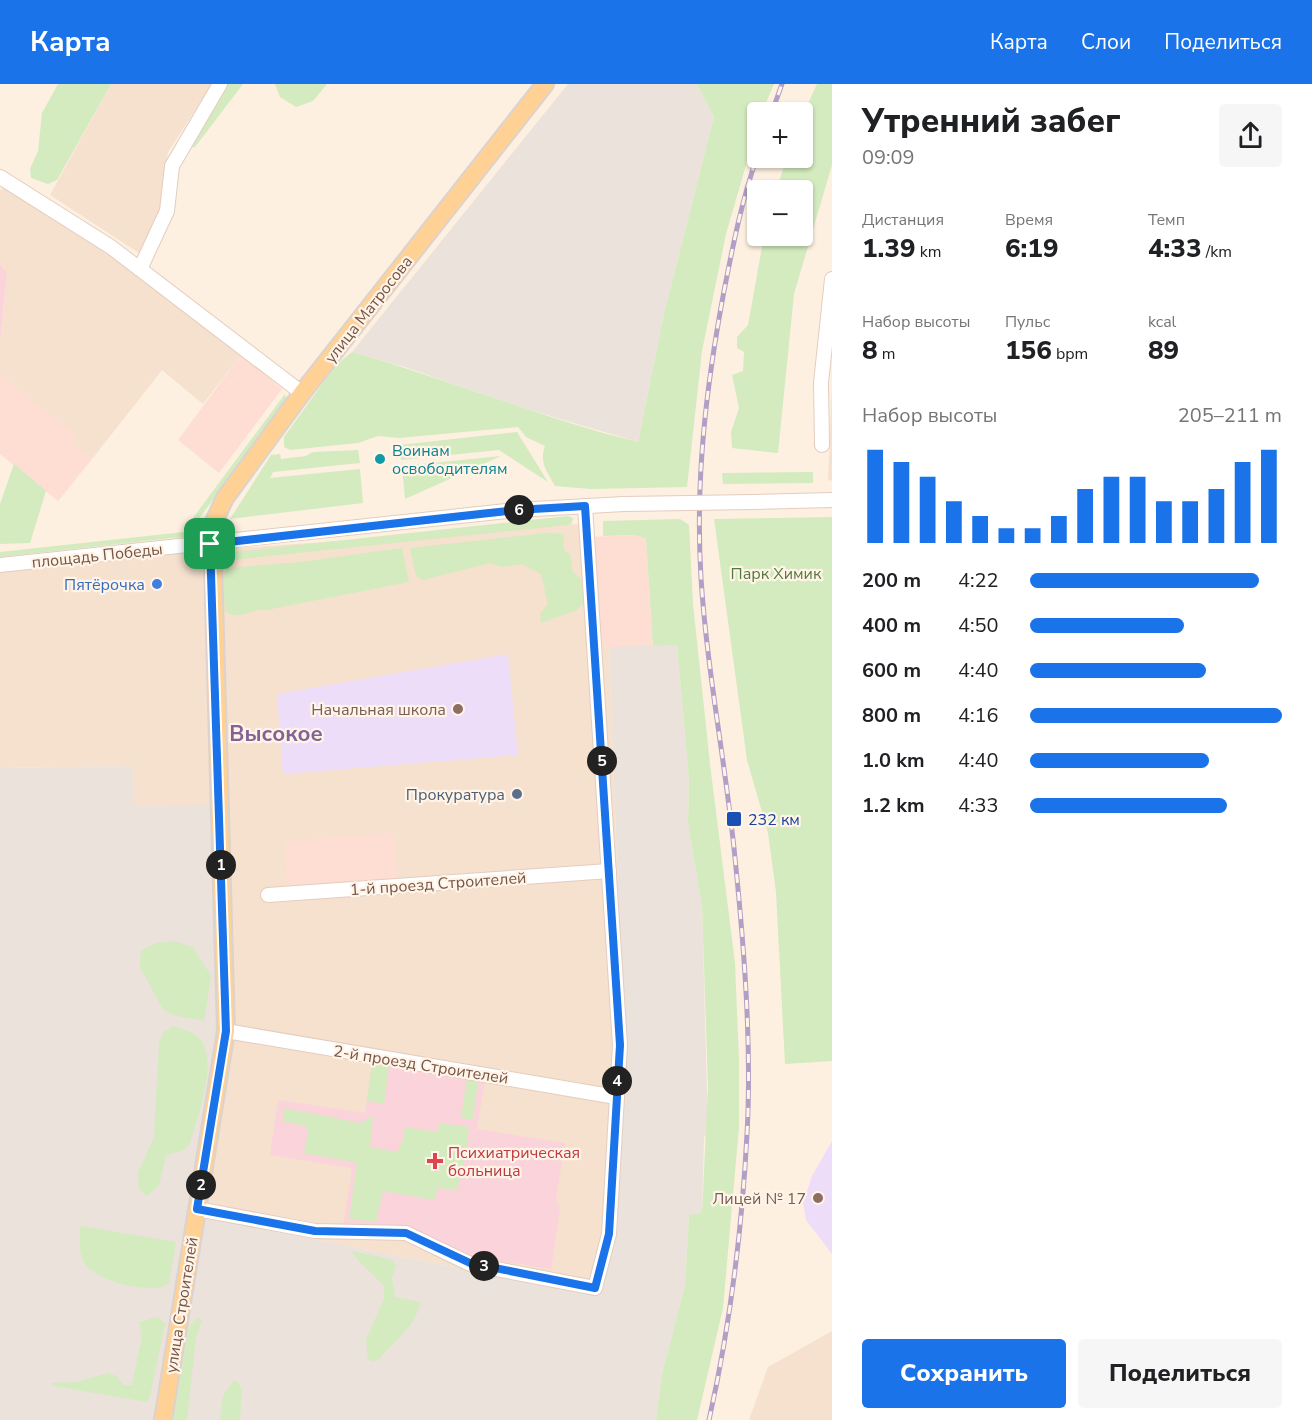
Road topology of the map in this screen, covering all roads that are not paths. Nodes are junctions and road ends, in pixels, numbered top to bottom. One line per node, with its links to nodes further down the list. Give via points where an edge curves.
1 (220, 84): 4 (street, via 172,166 167,211)
2 (545, 84): 6 (main road, улица Матросова)
3 (0, 177): 4 (street)
4 (140, 269): 6 (street)
5 (832, 279): 7 (street, via 822,383)
6 (302, 393): 10 (main road, улица Матросова, via 225,498 212,526)
7 (822, 445)
8 (832, 500): 9 (street, площадь Победы, bridge)
9 (585, 506): 10 (street, площадь Победы); 12 (street)
10 (210, 544): 11 (street, площадь Победы); 14 (main road, улица Строителей)
11 (0, 565)
12 (609, 871): 13 (street, 1-й проезд Строителей); 15 (street, via 620,1045)
13 (268, 895)
14 (226, 1031): 15 (street, 2-й проезд Строителей); 16 (main road, улица Строителей)
15 (616, 1097): 16 (street, via 609,1234 595,1288 470,1263 406,1233 315,1231)
16 (197, 1209): 17 (main road, улица Строителей)
17 (163, 1420)

